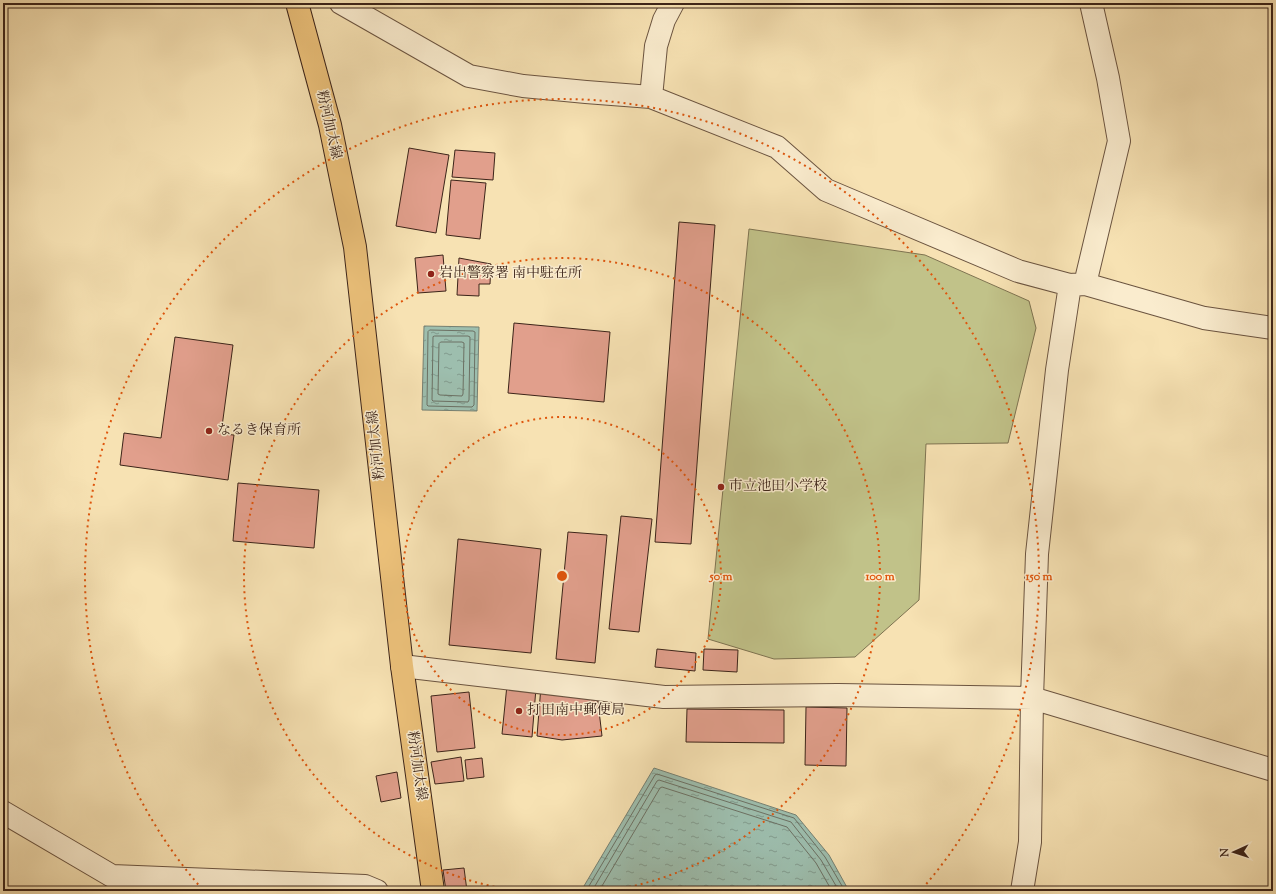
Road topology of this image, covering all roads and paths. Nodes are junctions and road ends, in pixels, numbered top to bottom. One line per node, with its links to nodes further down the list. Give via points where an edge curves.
1 (297, 3): 8 (main road, 粉河加太線, via 330,125 355,247)
2 (341, 3): 5 (street, via 469,76 522,86)
3 (674, 3): 5 (street, via 664,20 656,46)
4 (1091, 3): 6 (street, via 1119,142)
5 (651, 97): 6 (street, via 777,146 826,190 1018,271)
6 (1078, 285): 7 (street, via 1204,318); 9 (street, via 1057,370 1037,554)
7 (1273, 328)
8 (402, 666): 9 (street, via 664,697 838,695); 13 (main road, 粉河加太線)
9 (1032, 698): 10 (street); 14 (street, via 1030,842)
10 (1273, 770)
11 (3, 812): 12 (street, via 112,876 365,886)
12 (378, 891)
13 (432, 891)
14 (1022, 891)

